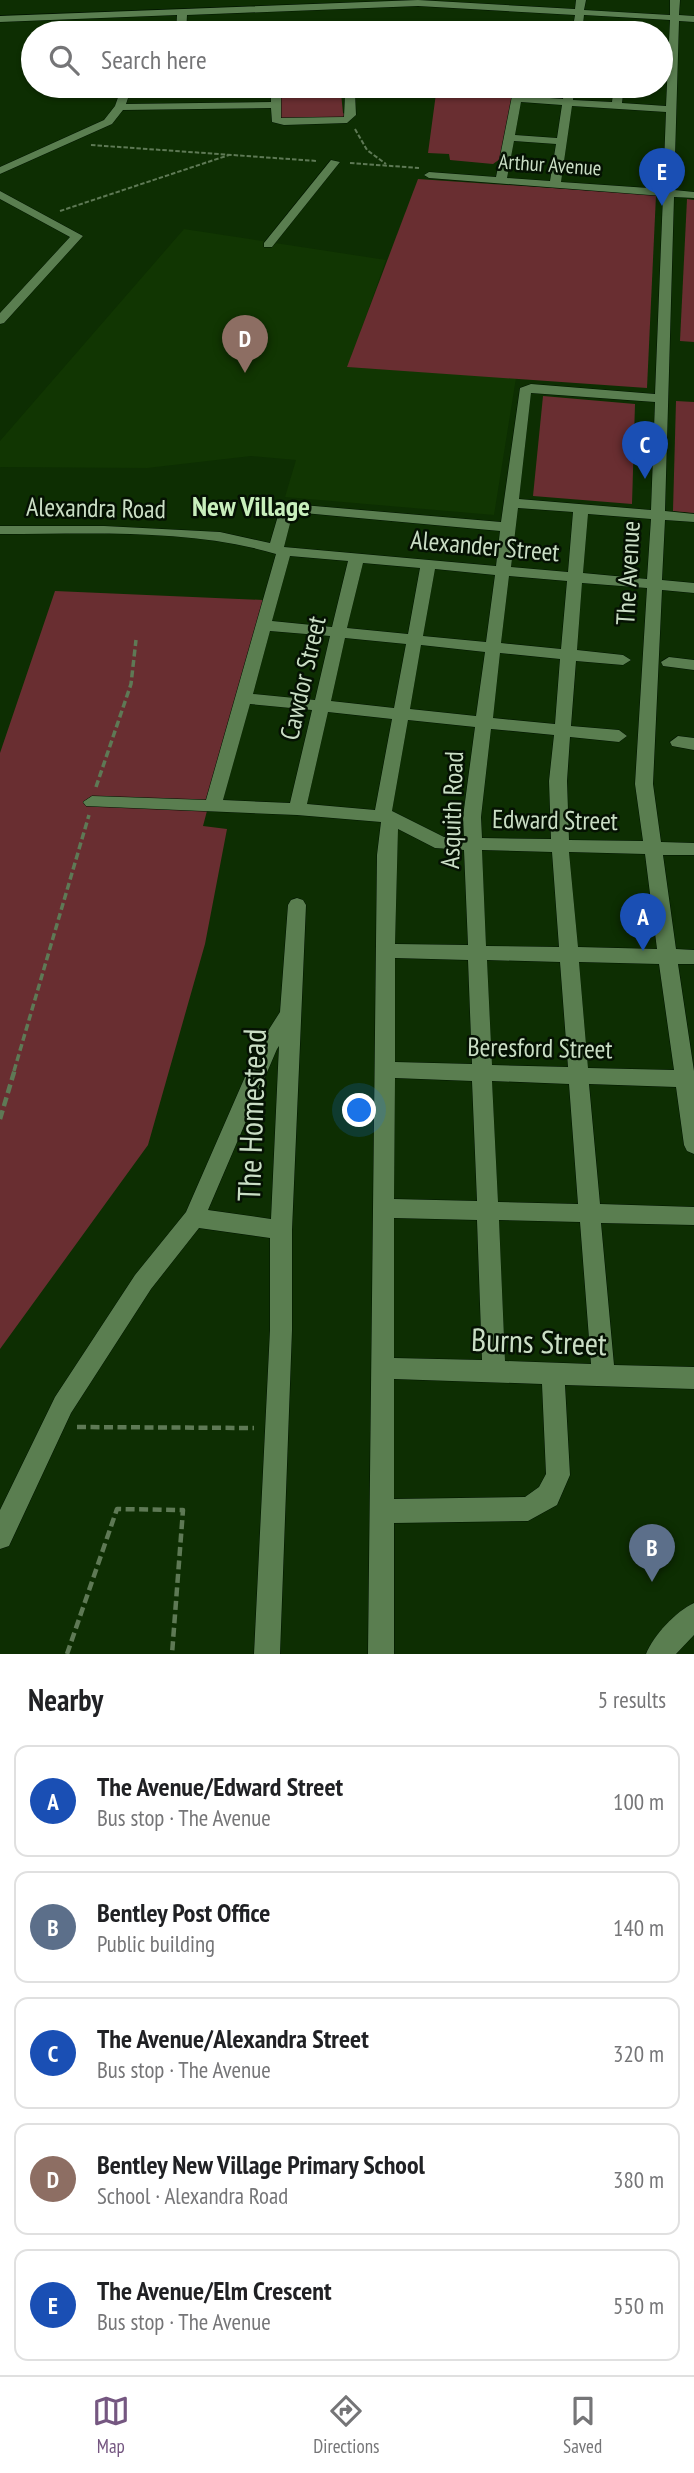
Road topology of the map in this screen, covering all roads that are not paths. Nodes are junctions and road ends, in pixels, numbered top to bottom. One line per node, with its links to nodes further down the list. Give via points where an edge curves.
1 (581, 0): 7 (street)
2 (626, 0): 8 (street)
3 (675, 0): 9 (street, The Avenue)
4 (357, 2): 5 (street); 7 (street)
5 (243, 5): 6 (street)
6 (182, 12): 10 (street); 12 (street)
7 (580, 13): 8 (street); 13 (street)
8 (626, 15): 9 (street)
9 (676, 18): 11 (street); 14 (street, The Avenue)
10 (0, 19)
11 (694, 19)
12 (183, 21)
13 (579, 21)
14 (673, 29)
15 (123, 98): 25 (street)
16 (276, 98): 23 (street)
17 (350, 98): 23 (street, via 351,115 346,121 278,121)
18 (568, 98): 22 (street)
19 (618, 98): 24 (street)
20 (670, 98): 26 (street, The Avenue)
21 (517, 99): 22 (street); 27 (street)
22 (567, 102): 24 (street); 28 (street)
23 (275, 105): 25 (street)
24 (617, 105): 26 (street)
25 (120, 107): 30 (street, via 108,122)
26 (671, 109): 34 (street, The Avenue)
27 (510, 138): 28 (street); 32 (street)
28 (562, 141): 33 (street)
29 (335, 162): 37 (street)
30 (0, 171)
31 (433, 175): 32 (street, Arthur Avenue)
32 (501, 181): 33 (street, Arthur Avenue)
33 (555, 184): 34 (street, Arthur Avenue)
34 (669, 193): 36 (street, Arthur Avenue); 39 (street, The Avenue)
35 (0, 194): 38 (street, via 74,233 77,239)
36 (694, 195)
37 (268, 245)
38 (0, 320)
39 (662, 399): 40 (street, Asquith Road, via 525,391); 42 (street, The Avenue)
40 (510, 503): 41 (street); 44 (street, Asquith Road)
41 (581, 509): 42 (street); 50 (street)
42 (658, 515): 43 (street); 51 (street, The Avenue)
43 (694, 518)
44 (507, 527): 46 (street, via 290,508); 49 (street, Asquith Road)
45 (0, 530): 46 (street, Alexandra Road, via 220,536)
46 (278, 550): 47 (street, Alexander Street); 53 (street)
47 (356, 559): 48 (street, Alexander Street); 54 (street, Cawdor Street)
48 (428, 565): 49 (street, Alexander Street); 55 (street)
49 (502, 572): 50 (street, Alexander Street); 56 (street, Asquith Road)
50 (575, 578): 51 (street, Alexander Street); 57 (street)
51 (654, 584): 52 (street, Alexander Street); 73 (street, The Avenue, via 644,784)
52 (694, 589)
53 (263, 625): 54 (street); 61 (street)
54 (339, 632): 55 (street); 62 (street, Cawdor Street)
55 (414, 639): 56 (street); 63 (street)
56 (492, 647): 57 (street); 64 (street, Asquith Road)
57 (568, 654): 58 (street); 65 (street)
58 (623, 660)
59 (669, 662): 60 (street)
60 (694, 665)
61 (243, 698): 62 (street); 68 (street)
62 (322, 706): 63 (street); 69 (street, Cawdor Street)
63 (400, 713): 64 (street); 70 (street)
64 (483, 722): 65 (street); 71 (street, Asquith Road, via 473,795)
65 (562, 730): 66 (street); 72 (street)
66 (619, 736)
67 (92, 802): 68 (street, Edward Street)
68 (213, 807): 69 (street, Edward Street)
69 (297, 808): 70 (street, Edward Street)
70 (386, 817): 71 (street, Edward Street, via 441,843); 76 (street)
71 (474, 845): 72 (street, Edward Street); 77 (street, Asquith Road)
72 (559, 847): 73 (street, Edward Street); 78 (street)
73 (651, 848): 74 (street, Edward Street); 79 (street, The Avenue)
74 (694, 849)
75 (297, 905): 81 (street)
76 (385, 951): 77 (street); 82 (street)
77 (478, 952): 78 (street); 83 (street, Asquith Road)
78 (569, 953): 79 (street); 84 (street)
79 (667, 957): 80 (street); 85 (street, The Avenue)
80 (694, 957)
81 (290, 1013): 91 (street, The Homestead, via 269,1045); 92 (street, The Homestead)
82 (384, 1070): 83 (street, Beresford Street); 87 (street)
83 (483, 1073): 84 (street, Beresford Street); 88 (street, Asquith Road)
84 (580, 1076): 85 (street, Beresford Street); 89 (street)
85 (690, 1078): 86 (street, The Avenue)
86 (694, 1145)
87 (382, 1208): 88 (street); 93 (street)
88 (488, 1212): 89 (street); 94 (street, Asquith Road)
89 (591, 1214): 90 (street); 96 (street)
90 (694, 1216)
91 (194, 1218): 92 (street); 99 (street, The Homestead, via 143,1283 64,1405)
92 (281, 1230): 101 (street, The Homestead)
93 (382, 1368): 94 (street, Burns Street); 98 (street)
94 (494, 1373): 95 (street, Burns Street)
95 (553, 1374): 96 (street, Burns Street); 98 (street, via 558,1475 548,1496 528,1509)
96 (603, 1375): 97 (street, Burns Street)
97 (694, 1378)
98 (383, 1511): 102 (street)
99 (0, 1537)
100 (694, 1616): 103 (street)
101 (267, 1654)
102 (381, 1654)
103 (659, 1654)

